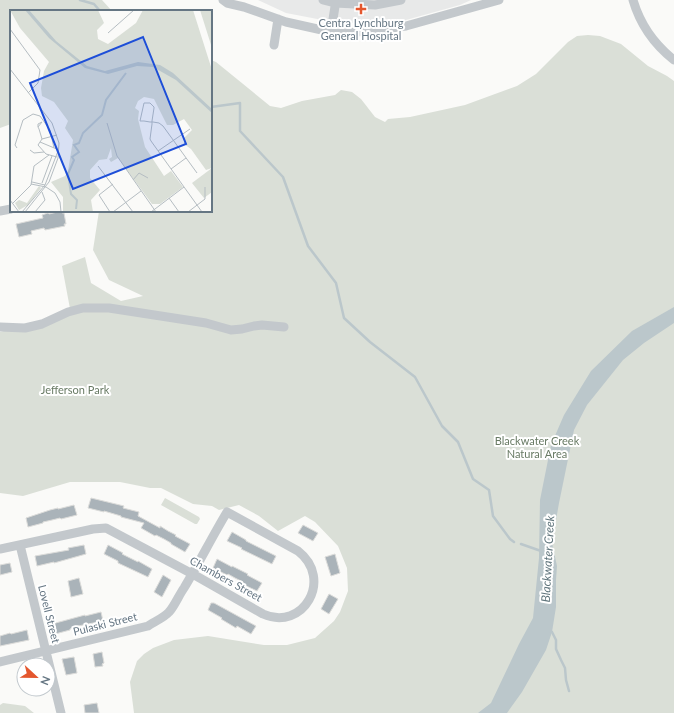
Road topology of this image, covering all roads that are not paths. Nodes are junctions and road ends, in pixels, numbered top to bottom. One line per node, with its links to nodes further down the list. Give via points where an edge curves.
1 (222, 0): 7 (street, via 227,3)
2 (322, 0): 6 (street)
3 (401, 0): 8 (street)
4 (499, 0): 10 (street, via 406,26 347,33)
5 (633, 0): 12 (street, via 654,40)
6 (336, 1): 8 (street); 10 (street)
7 (243, 2): 9 (street)
8 (375, 2)
9 (278, 19): 10 (street); 11 (street)
10 (331, 32)
11 (274, 45)
12 (674, 60)
13 (10, 209): 14 (street)
14 (0, 211)
15 (0, 327): 16 (street, via 25,328 83,308 109,308 206,323 231,330 262,325)
16 (284, 327)
17 (227, 512): 20 (street, Pulaski Street); 20 (street, Chambers Street, via 303,555 311,566 314,579 310,598 303,608 292,614 281,618 269,616)
18 (20, 545): 19 (street, Chambers Street); 20 (street, Chambers Street, via 106,528); 21 (street, Lovell Street)
19 (0, 549)
20 (192, 574): 21 (street, Pulaski Street, via 169,613 148,626)
21 (46, 651): 22 (street, Pulaski Street); 23 (street, Lovell Street)
22 (0, 662)
23 (61, 713)

